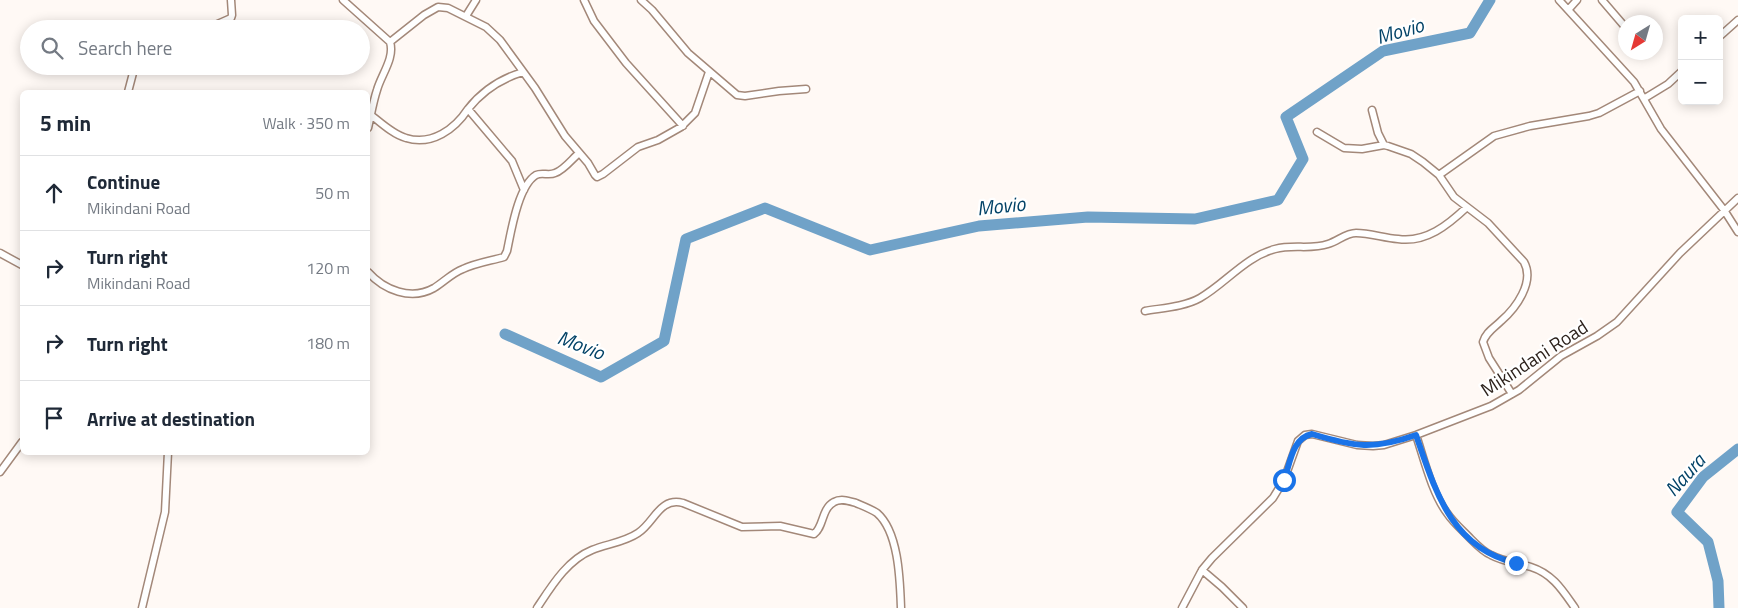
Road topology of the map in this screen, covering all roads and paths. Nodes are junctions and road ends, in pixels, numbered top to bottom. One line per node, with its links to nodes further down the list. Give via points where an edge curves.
1 (231, 0): 12 (street, via 232,14)
2 (342, 0): 13 (street)
3 (476, 0): 10 (street)
4 (584, 0): 30 (street, via 594,21 626,64)
5 (641, 0): 19 (street)
6 (1559, 0): 9 (street)
7 (1577, 0): 9 (street)
8 (1602, 0): 11 (street)
9 (1568, 10): 24 (street, via 1623,68)
10 (466, 16): 17 (street, via 438,7); 18 (street, via 493,33)
11 (1618, 19)
12 (226, 20)
13 (365, 20)
14 (1738, 20): 16 (street)
15 (370, 24): 17 (street)
16 (1723, 33)
17 (390, 42): 28 (street, via 392,50)
18 (523, 72): 26 (street, via 491,86); 33 (street)
19 (709, 72): 22 (street, via 742,97); 30 (street, via 697,108)
20 (132, 75): 23 (street)
21 (1678, 75): 25 (street)
22 (806, 89)
23 (129, 90)
24 (1640, 91): 25 (street); 34 (street, via 1599,113 1494,136)
25 (1645, 98): 38 (street, via 1661,129)
26 (468, 108): 28 (street, via 441,136 420,140 399,135); 35 (street, via 512,161)
27 (1372, 110): 32 (street)
28 (371, 115): 29 (street)
29 (370, 119)
30 (683, 126): 33 (street, via 638,147 599,176)
31 (1317, 132): 32 (street, via 1351,150)
32 (1384, 145): 34 (street, via 1411,154)
33 (580, 153): 35 (street, via 555,173 534,176)
34 (1439, 175): 37 (street, via 1454,197)
35 (524, 190): 42 (street, via 504,257 464,268 435,288 410,294 386,287)
36 (1738, 198): 38 (street, Mikindani Road)
37 (1468, 207): 43 (street, via 1444,227 1422,238 1400,240 1356,233 1321,246 1274,249 1245,264 1193,302); 44 (street, via 1498,233 1528,268 1526,285 1518,302 1488,332 1483,342 1489,358)
38 (1724, 210): 39 (street); 44 (street, Mikindani Road, via 1617,322 1561,356)
39 (1738, 232)
40 (0, 254): 41 (street)
41 (20, 264)
42 (370, 274)
43 (1144, 311)
44 (1512, 394): 45 (street, Mikindani Road)
45 (1416, 435): 49 (street, Mikindani Road, via 1384,445 1357,446 1305,435 1298,441 1284,480 1273,498); 55 (street, via 1446,513 1489,554 1551,578)
46 (20, 445): 48 (street)
47 (168, 455): 50 (street, via 165,512)
48 (0, 472)
49 (1202, 570): 53 (street, Mikindani Road); 54 (street)
50 (142, 608)
51 (537, 608): 52 (street, via 558,578 578,558 590,550 633,536 669,502 682,503 742,527 780,526 814,534 818,532 827,509 840,500 862,505 875,512 884,523 898,557)
52 (901, 608)
53 (1182, 608)
54 (1243, 608)
55 (1575, 608)

